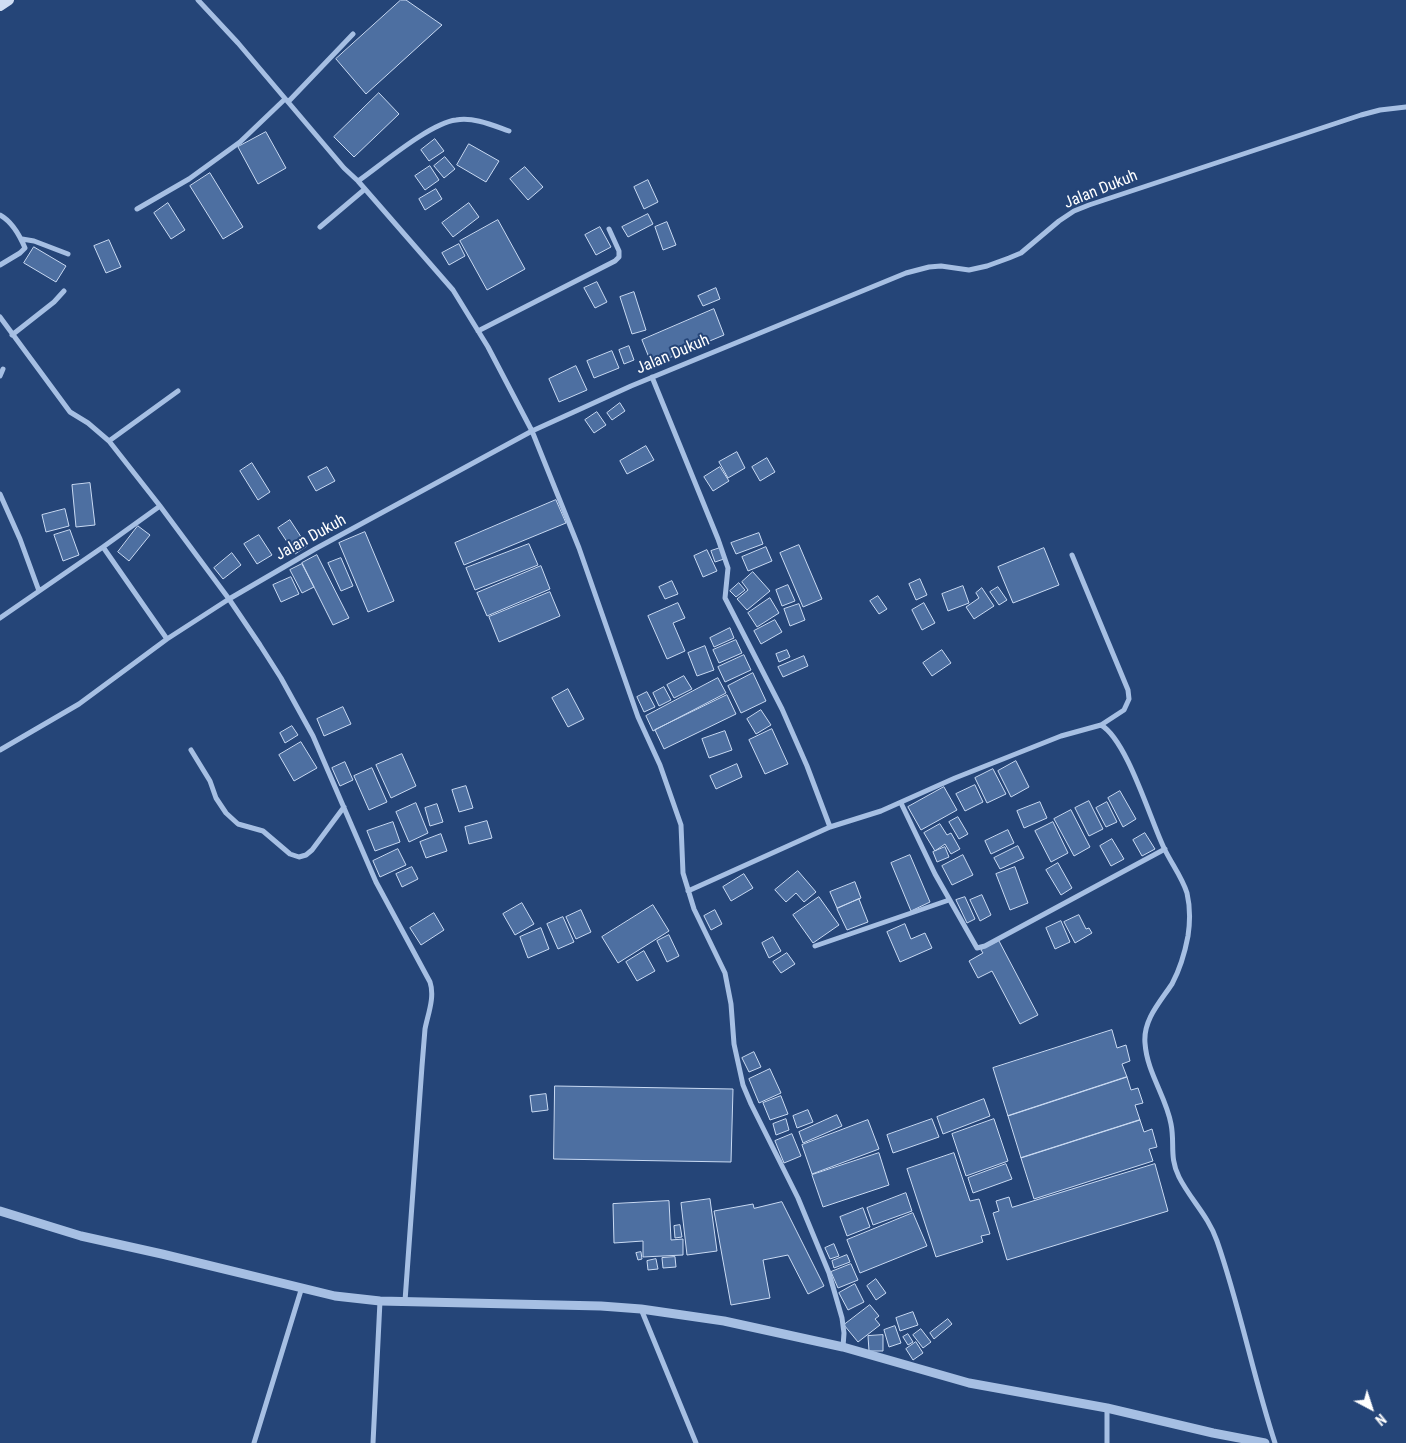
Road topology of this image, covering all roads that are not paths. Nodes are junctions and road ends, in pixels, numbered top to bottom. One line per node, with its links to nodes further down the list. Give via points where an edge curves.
1 (10, 0): 3 (main road)
2 (198, 0): 5 (street)
3 (0, 6)
4 (353, 34): 5 (street)
5 (287, 100): 8 (street); 10 (street, via 240,142 189,179)
6 (1406, 107): 23 (street, Jalan Dukuh, via 1361,115 1090,205 1067,216 1021,253 1009,258 969,270 935,267 906,273)
7 (509, 131): 8 (street, via 472,120 444,124 426,132)
8 (358, 181): 9 (street)
9 (365, 189): 12 (street); 19 (street, via 453,290)
10 (137, 209)
11 (0, 215): 14 (street)
12 (320, 227)
13 (609, 229): 19 (street, via 619,251 615,261)
14 (22, 239): 15 (street); 16 (street, via 23,251)
15 (68, 254)
16 (0, 265)
17 (64, 291): 20 (street)
18 (0, 317): 20 (street)
19 (478, 331): 25 (street)
20 (12, 335): 26 (street, via 70,412 88,422)
21 (3, 369): 22 (street)
22 (0, 376)
23 (652, 377): 25 (street, Jalan Dukuh); 40 (street, via 728,568 725,598 782,709)
24 (178, 391): 26 (street)
25 (532, 431): 32 (street, Jalan Dukuh); 42 (street, via 580,548 638,718 660,764 681,825 682,873)
26 (109, 441): 28 (street)
27 (0, 494): 31 (street)
28 (160, 506): 29 (street); 32 (street)
29 (103, 548): 31 (street); 34 (street)
30 (1072, 556): 35 (street, via 1128,690 1129,699 1124,710)
31 (39, 591): 33 (street)
32 (228, 599): 34 (street, Jalan Dukuh); 39 (street, via 299,710)
33 (0, 618)
34 (167, 639): 36 (street, Jalan Dukuh, via 79,704)
35 (1101, 725): 38 (street, via 1061,736); 41 (street, via 1112,734 1127,758)
36 (0, 750)
37 (191, 750): 39 (street, via 226,813 238,824 263,831 290,854 299,857 312,850)
38 (901, 802): 40 (street); 43 (street)
39 (344, 807): 48 (street, via 376,882 433,989 425,1030)
40 (830, 827): 42 (street)
41 (1165, 849): 43 (street, via 980,948 975,946); 57 (street, via 1188,896 1188,935 1180,967 1152,1013 1146,1030 1148,1062 1171,1123 1171,1145 1179,1178 1217,1240)
42 (688, 891): 50 (street, via 725,973 743,1085 798,1198 829,1273 842,1318)
43 (950, 900): 44 (street)
44 (815, 946)
45 (0, 1211): 46 (street, via 81,1236)
46 (302, 1287): 47 (street, via 335,1296); 52 (street)
47 (380, 1301): 48 (street); 53 (street)
48 (406, 1301): 49 (street)
49 (641, 1309): 50 (street); 54 (street)
50 (844, 1347): 51 (street, via 969,1383)
51 (1107, 1408): 55 (street); 56 (street)
52 (254, 1443)
53 (373, 1443)
54 (696, 1443)
55 (1107, 1443)
56 (1264, 1443)
57 (1275, 1443)

